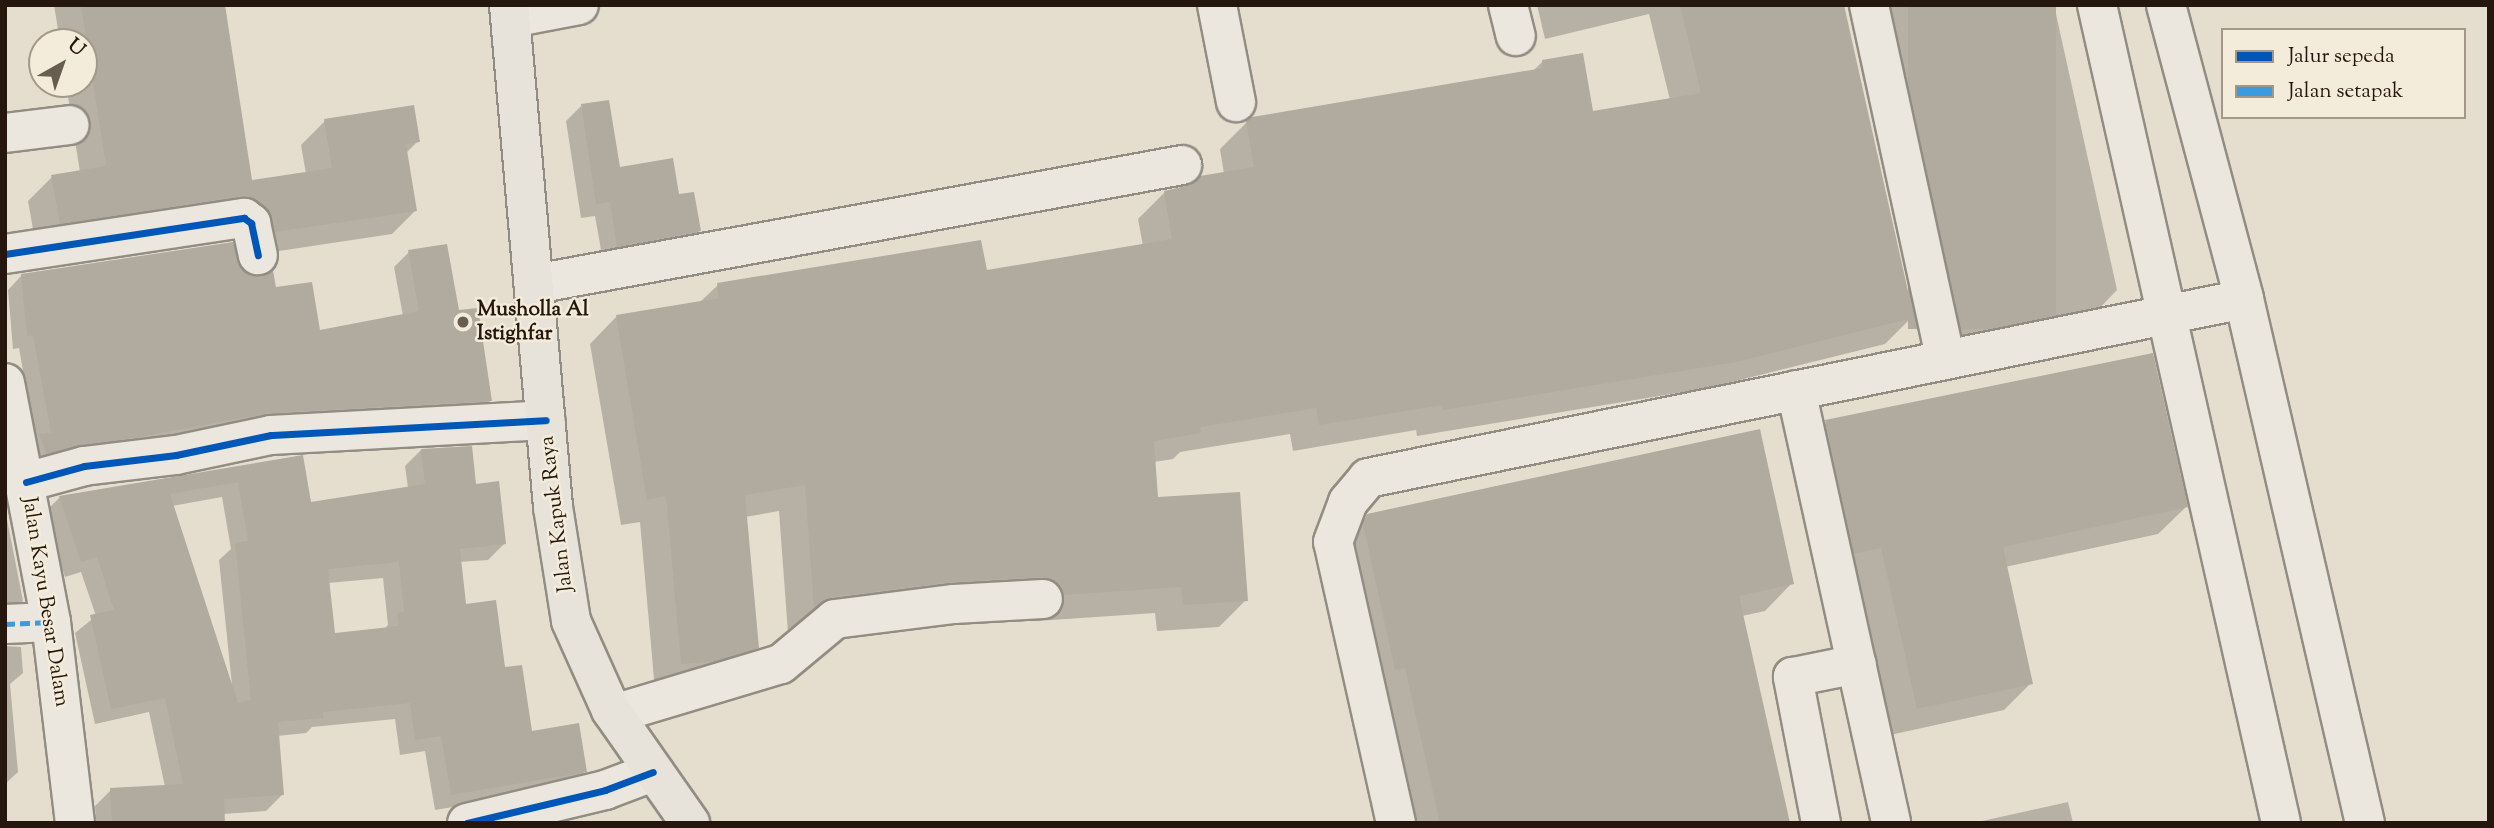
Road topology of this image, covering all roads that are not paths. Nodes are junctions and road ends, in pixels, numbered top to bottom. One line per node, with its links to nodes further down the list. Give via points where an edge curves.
1 (579, 5): 6 (street)
2 (1217, 5): 7 (street)
3 (1870, 5): 16 (street)
4 (2097, 5): 15 (street)
5 (2166, 5): 14 (street)
6 (510, 11): 13 (main road, Jalan Kapuk Raya)
7 (1236, 102)
8 (70, 125): 9 (street)
9 (5, 133)
10 (1182, 165): 13 (street)
11 (5, 254): 12 (street, via 244,218 251,223)
12 (258, 256)
13 (535, 284): 19 (main road, Jalan Kapuk Raya)
14 (2244, 299): 15 (street); 34 (street)
15 (2171, 317): 16 (street); 33 (street)
16 (1945, 358): 18 (street)
17 (5, 383): 20 (street, Jalan Kayu Besar Dalam)
18 (1796, 390): 24 (street); 30 (street, via 1368,478 1348,502 1333,542)
19 (546, 420): 20 (street, via 271,435 176,455 84,466); 25 (main road, Jalan Kapuk Raya, via 561,575 571,621)
20 (26, 482): 22 (street, Jalan Kayu Besar Dalam)
21 (1043, 599): 25 (street, via 954,604 835,619 781,664)
22 (51, 622): 23 (street); 27 (street, Jalan Kayu Besar Dalam)
23 (5, 624)
24 (1857, 664): 31 (street, via 1793,677); 32 (street)
25 (614, 714): 26 (main road, Jalan Kapuk Raya)
26 (653, 772): 28 (street, via 605,790); 29 (main road, Jalan Kapuk Raya)
27 (75, 823)
28 (467, 823)
29 (690, 823)
30 (1396, 823)
31 (1821, 823)
32 (1891, 823)
33 (2281, 823)
34 (2365, 823)

